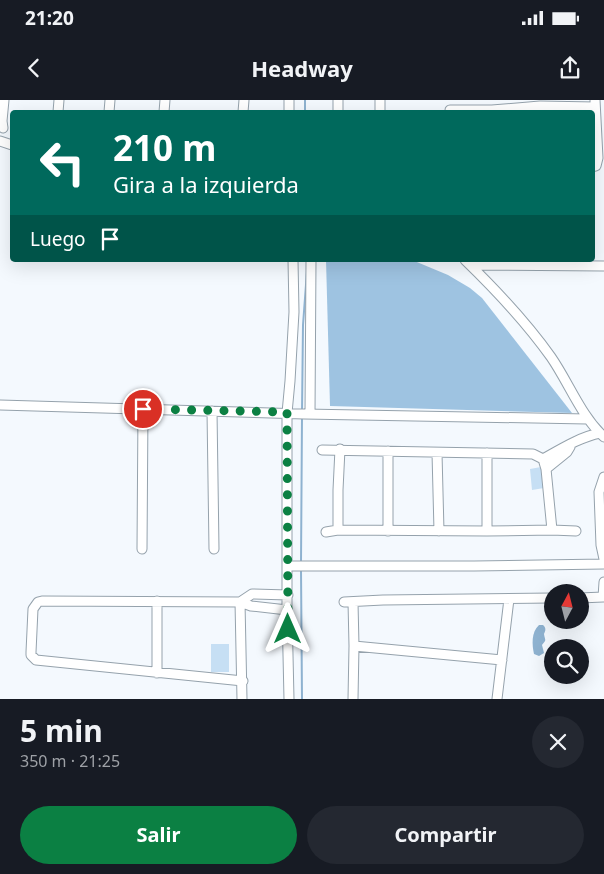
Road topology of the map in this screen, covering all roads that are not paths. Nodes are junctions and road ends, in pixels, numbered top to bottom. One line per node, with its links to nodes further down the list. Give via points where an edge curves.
1 (4, 100): 4 (street)
2 (595, 104): 3 (street); 5 (street, via 598,158)
3 (492, 110)
4 (3, 128)
5 (595, 166)
6 (293, 262): 13 (street, via 290,381)
7 (311, 262): 13 (street)
8 (467, 262): 9 (street); 14 (street, via 511,307 551,357)
9 (604, 266)
10 (0, 405): 11 (street)
11 (143, 409): 12 (street); 32 (street)
12 (212, 411): 13 (street); 33 (street)
13 (299, 413): 14 (street); 36 (street)
14 (588, 418): 15 (street)
15 (602, 435): 16 (street, via 591,435)
16 (574, 443): 22 (street); 23 (street)
17 (322, 450): 18 (street)
18 (340, 450): 19 (street); 25 (street)
19 (388, 451): 20 (street); 27 (street)
20 (437, 453): 21 (street); 28 (street)
21 (487, 453): 22 (street, via 533,454); 30 (street)
22 (543, 459): 23 (street)
23 (546, 469): 26 (street)
24 (604, 477): 34 (street, via 599,492)
25 (338, 530): 27 (street); 29 (street)
26 (552, 530): 30 (street); 31 (street)
27 (388, 531): 28 (street)
28 (439, 531): 30 (street)
29 (326, 532)
30 (487, 532)
31 (576, 532)
32 (142, 549)
33 (214, 549)
34 (604, 559)
35 (604, 564): 36 (street)
36 (296, 566): 38 (street)
37 (604, 582): 40 (street, via 603,597)
38 (288, 595): 43 (street, via 252,594); 44 (street)
39 (544, 598): 41 (street)
40 (589, 598)
41 (509, 599): 45 (street, via 348,602); 46 (street)
42 (157, 601): 43 (street); 47 (street); 47 (street, via 37,600 33,609 30,652 36,660)
43 (240, 602): 44 (street); 48 (street)
44 (287, 610): 50 (street)
45 (354, 646): 46 (street); 51 (street)
46 (502, 660): 52 (street)
47 (157, 673): 48 (street)
48 (243, 681): 49 (street)
49 (242, 699)
50 (289, 699)
51 (353, 699)
52 (497, 699)

